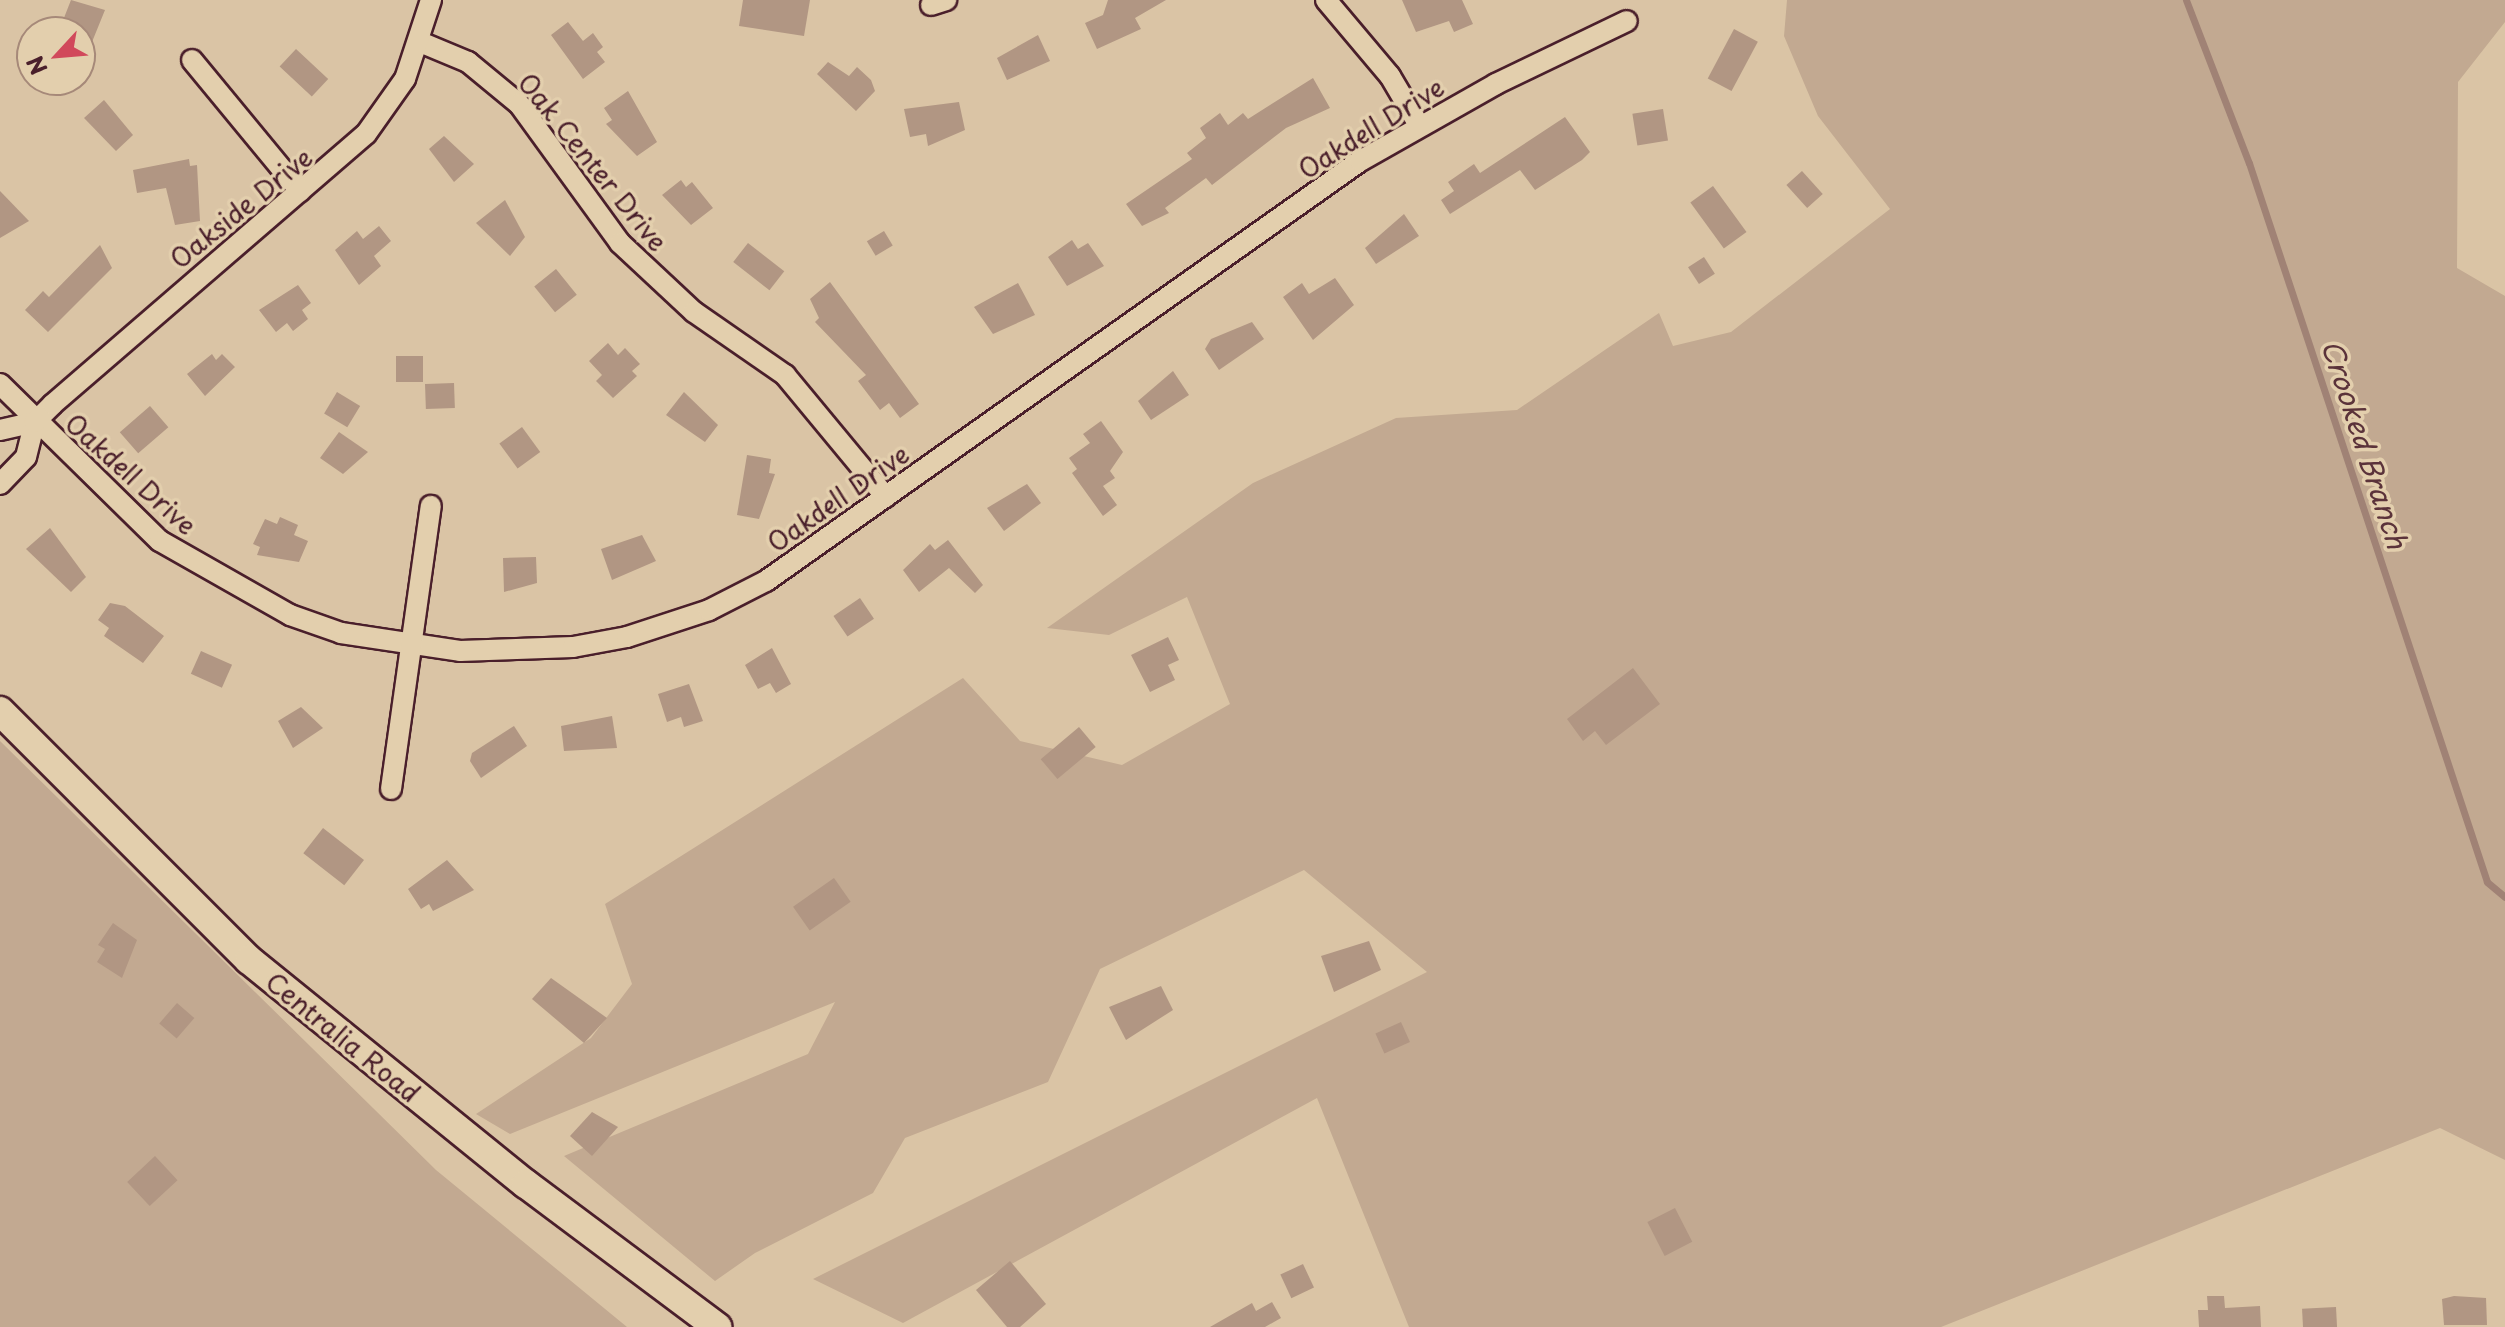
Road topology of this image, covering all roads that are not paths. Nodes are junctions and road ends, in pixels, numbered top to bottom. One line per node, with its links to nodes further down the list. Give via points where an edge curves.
1 (431, 0): 4 (street, Oakside Drive)
2 (1326, 0): 6 (street, via 1390,76)
3 (1627, 21): 6 (street, Oakdell Drive)
4 (420, 42): 7 (street, Oakside Drive, via 405,79 366,134); 12 (street, Oak Center Drive, via 468,62 519,104 620,243 694,312 785,375)
5 (192, 60): 7 (street)
6 (1419, 125): 12 (street, Oakdell Drive)
7 (300, 191): 9 (street, Oakside Drive)
8 (0, 384): 9 (street, Oakdell Drive)
9 (35, 422): 10 (street, Oakside Drive); 11 (street, via 26,457); 14 (street, Oakdell Drive, via 160,541 204,572 290,615)
10 (0, 430)
11 (0, 484)
12 (886, 497): 14 (street, Oakdell Drive, via 766,581 669,625 573,647 508,653)
13 (431, 506): 14 (street)
14 (411, 646): 16 (street)
15 (0, 711): 17 (main road, Centralia Road, via 249,960 526,1184)
16 (391, 789)
17 (717, 1327)

